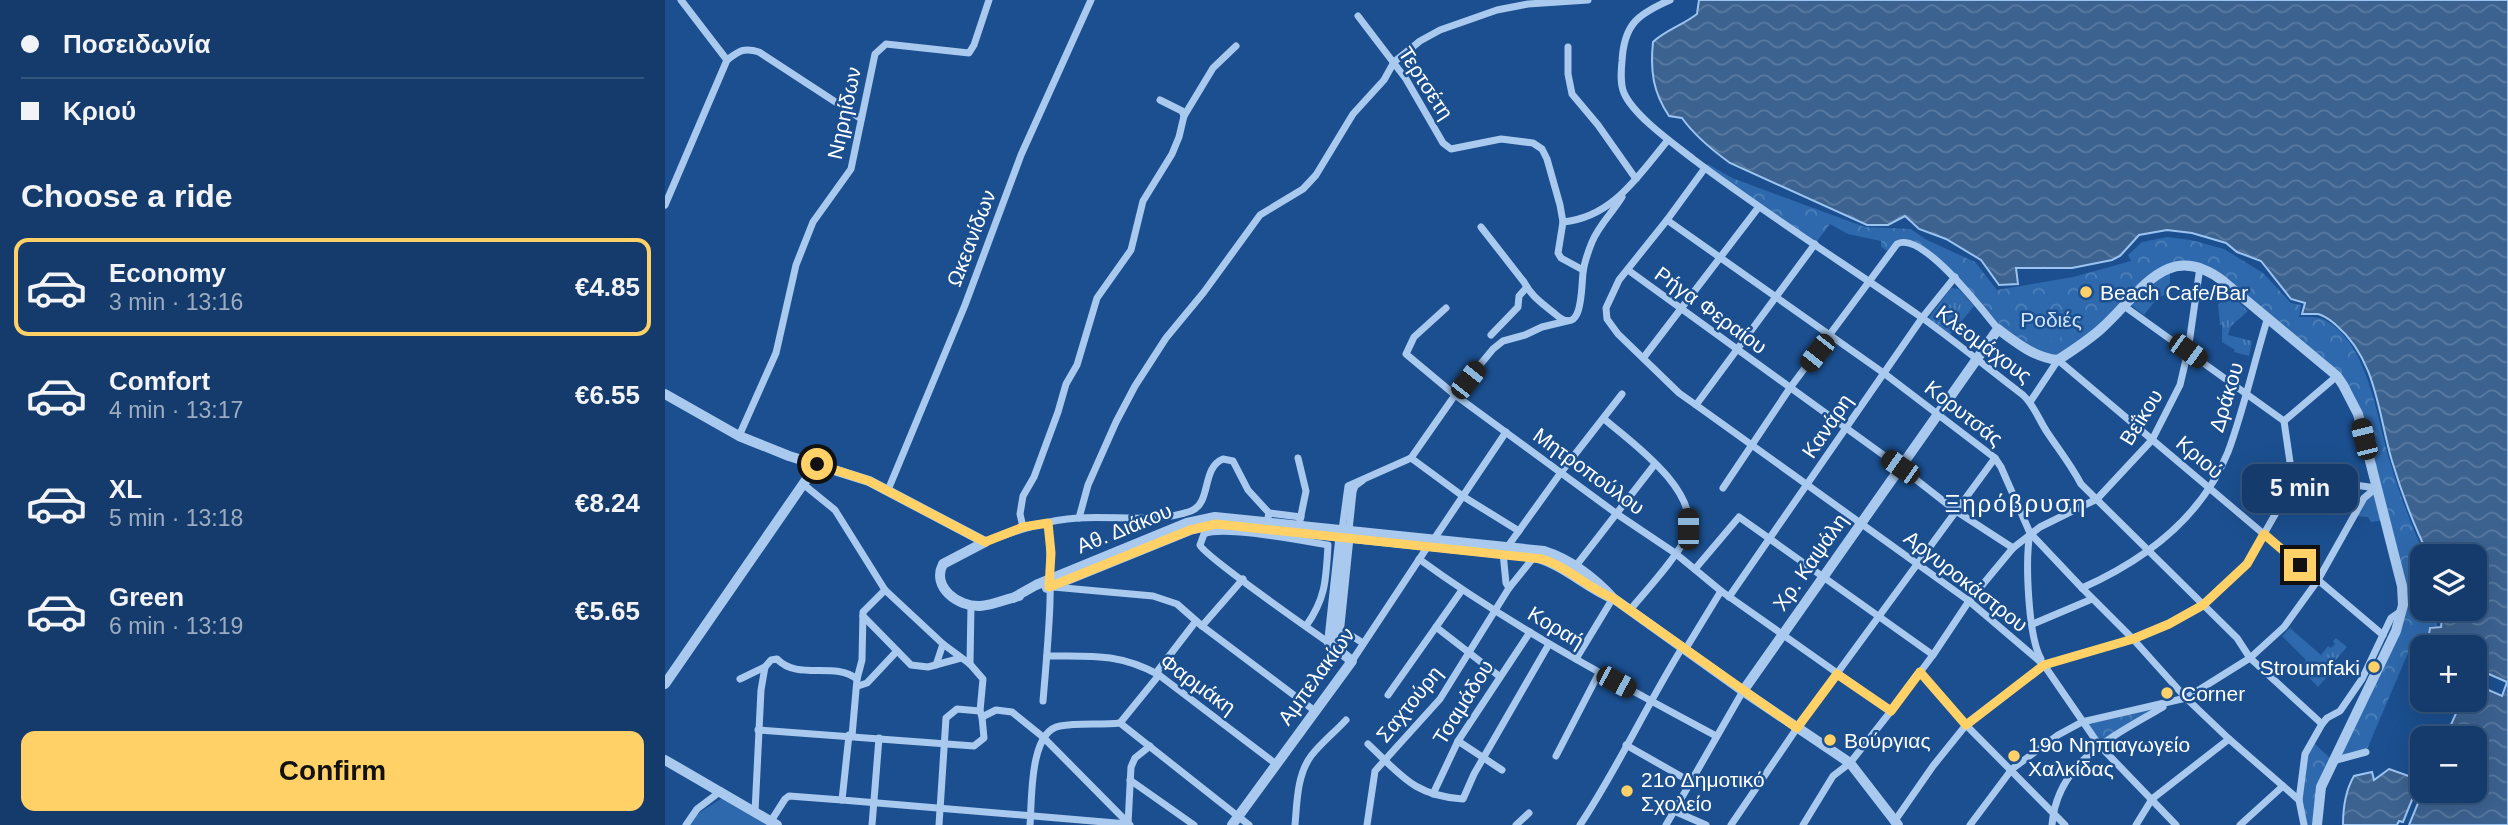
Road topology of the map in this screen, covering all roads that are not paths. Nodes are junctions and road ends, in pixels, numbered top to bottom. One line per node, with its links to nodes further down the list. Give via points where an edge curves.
1 (681, 0): 9 (street)
2 (989, 0): 13 (street, Νηρηίδων, via 968,53 886,44 879,48)
3 (1091, 0): 76 (street, Ωκεανίδων, via 1021,155)
4 (1588, 0): 10 (street, via 1497,10 1440,30)
5 (1670, 0): 14 (street, Κλεομάχους, via 1634,21 1625,37 1622,59 1624,92)
6 (1358, 16): 10 (street, Τερτσέτη)
7 (1236, 46): 12 (street, via 1213,68)
8 (1568, 47): 16 (street, via 1572,94)
9 (727, 60): 13 (street, via 740,50 759,52); 18 (street)
10 (1394, 62): 21 (street, Τερτσέτη, via 1451,149 1501,139 1533,143 1542,149); 82 (street, via 1353,114 1316,175 1303,189 1260,215 1170,332 1116,422)
11 (1160, 100): 12 (street)
12 (1184, 116): 86 (street, via 1172,154 1143,201 1131,250 1097,298 1077,365 1023,496)
13 (860, 118): 60 (street, Νηρηίδων, via 851,169 813,222 796,265 776,353)
14 (1665, 137): 15 (street, Κλεομάχους); 16 (street)
15 (1705, 168): 19 (street, Κλεομάχους); 20 (street)
16 (1636, 179): 17 (street)
17 (1622, 197): 21 (street, via 1594,215); 26 (street, via 1593,238)
18 (665, 205)
19 (1758, 208): 23 (street, Κλεομάχους); 24 (street)
20 (1667, 220): 24 (street, Κορυτσάς); 27 (street)
21 (1563, 222): 26 (street, Τερτσέτη, via 1558,253)
22 (1481, 227): 30 (street)
23 (1815, 244): 29 (street, Κλεομάχους); 31 (street)
24 (1721, 257): 31 (street, Κορυτσάς); 34 (street)
25 (2200, 267): 32 (street, via 2175,267 2149,278); 35 (street); 42 (street, Βεΐκου)
26 (1583, 270): 37 (street, via 1580,308)
27 (1628, 270): 34 (street, Ρήγα Φεραίου); 43 (street, Αργυροκάστρου, via 1612,293 1607,319)
28 (1955, 277): 29 (street, via 1910,243 1902,242); 36 (street, Κανάρη); 38 (street)
29 (1870, 283): 36 (street, Κλεομάχους); 40 (street)
30 (1527, 287): 37 (street, via 1559,319); 39 (street, via 1519,296 1518,307)
31 (1776, 298): 40 (street, Κορυτσάς); 41 (street)
32 (2124, 306): 42 (street); 45 (street)
33 (1446, 308): 52 (street, Μητροπούλου, via 1414,337 1406,354)
34 (1680, 309): 41 (street, Ρήγα Φεραίου); 43 (street)
35 (2268, 317): 47 (street); 49 (street, Δράκου)
36 (1922, 318): 44 (street, Κλεομάχους); 46 (street, Κανάρη)
37 (1567, 321): 52 (street, via 1503,341)
38 (1998, 329): 44 (street, Χρ. Καψάλη); 45 (street, via 2029,350)
39 (1491, 335)
40 (1831, 336): 46 (street, Κορυτσάς); 48 (street)
41 (1736, 350): 48 (street, Ρήγα Φεραίου); 54 (street)
42 (2188, 351): 49 (street); 61 (street, Βεΐκου, via 2180,386)
43 (1644, 357): 54 (street, Αργυροκάστρου, via 1679,393)
44 (1976, 359): 53 (street, Κλεομάχους); 55 (street, Χρ. Καψάλη)
45 (2058, 360): 53 (street); 61 (street, Κριού)
46 (1885, 374): 55 (street, Κορυτσάς); 58 (street, Κανάρη)
47 (2337, 376): 57 (street); 75 (street, via 2358,414)
48 (1790, 388): 58 (street, Ρήγα Φεραίου); 62 (street)
49 (2245, 392): 57 (street); 73 (street, Δράκου, via 2227,453)
50 (665, 394): 60 (street)
51 (1622, 394): 56 (street)
52 (1455, 395): 59 (street, Μητροπούλου); 64 (street)
53 (2030, 402): 78 (street, Κλεομάχους, via 2081,484)
54 (1698, 403): 62 (street, Αργυροκάστρου)
55 (1938, 413): 65 (street, Κορυτσάς); 68 (street, Χρ. Καψάλη)
56 (1604, 419): 67 (street); 69 (street)
57 (2284, 421): 70 (street)
58 (1846, 429): 68 (street, Ρήγα Φεραίου); 72 (street, Κανάρη)
59 (1506, 432): 69 (street, Μητροπούλου); 77 (street, Αμπελακίων)
60 (739, 436): 66 (street)
61 (2152, 440): 73 (street, Κριού); 78 (street, Βεΐκου)
62 (1752, 444): 72 (street, Αργυροκάστρου); 74 (street)
63 (1298, 458): 83 (street, via 1306,491)
64 (1411, 458): 77 (street); 89 (street, via 1367,476 1355,486)
65 (1995, 458): 79 (street); 88 (street, Κορυτσάς)
66 (817, 464): 71 (street); 76 (street)
67 (1655, 464): 80 (street); 97 (street, via 1683,498 1688,514 1686,539)
68 (1900, 467): 79 (street, Ρήγα Φεραίου); 85 (street, Χρ. Καψάλη)
69 (1562, 471): 80 (street, Μητροπούλου); 87 (street)
70 (2292, 476): 75 (street); 90 (street)
71 (803, 484): 109 (street, via 835,510); 156 (street)
72 (1808, 486): 85 (street, Αργυροκάστρου); 91 (street, Κανάρη)
73 (2209, 487): 90 (street, Κριού); 96 (street, Δράκου, via 2193,510)
74 (1723, 488)
75 (2376, 488): 105 (street, via 2364,498); 120 (street, via 2403,597)
76 (888, 491): 92 (street)
77 (1464, 497): 87 (street); 93 (street, Αμπελακίων)
78 (2097, 499): 88 (street, Βεΐκου); 96 (street, Κλεομάχους)
79 (1957, 511): 94 (street, Ρήγα Φεραίου); 100 (street)
80 (1617, 514): 97 (street, Μητροπούλου); 101 (street)
81 (1268, 517): 82 (street, via 1233,461 1223,458 1210,469 1192,511); 83 (street, Αθ. Διάκου); 106 (street, Αθ. Διάκου, via 1197,520)
82 (1079, 518): 84 (street)
83 (1300, 521): 89 (street, Αθ. Διάκου)
84 (1048, 523): 86 (street); 106 (street)
85 (1861, 523): 100 (street, Αργυροκάστρου); 103 (street, Χρ. Καψάλη)
86 (1023, 527): 92 (street)
87 (1519, 531): 95 (street)
88 (2030, 533): 94 (street, Βεΐκου); 108 (street, Κορυτσάς); 124 (street, via 2027,553)
89 (1345, 534): 93 (street, Αθ. Διάκου); 106 (street, Αθ. Διάκου, via 1208,525); 127 (street); 135 (street)
90 (2264, 534): 105 (street, Κριού); 117 (street, via 2247,564)
91 (1770, 539): 102 (street, via 1739,517); 103 (street); 112 (street, Κανάρη)
92 (985, 542): 116 (street, via 946,561 940,572 947,592)
93 (1431, 543): 95 (street, Αθ. Διάκου); 99 (street, Αμπελακίων)
94 (2013, 548): 115 (street, Βεΐκου)
95 (1506, 550): 98 (street, Αθ. Διάκου); 101 (street, Αθ. Διάκου, via 1552,554); 107 (street)
96 (2150, 552): 108 (street, Δράκου); 117 (street, Κλεομάχους)
97 (1675, 553): 102 (street, Μητροπούλου); 118 (street)
98 (1534, 557): 107 (street, Σαχτούρη); 113 (street, Αθ. Διάκου, via 1558,565)
99 (1419, 559): 110 (street, Κοραή); 132 (street, Αμπελακίων)
100 (1916, 565): 115 (street, Αργυροκάστρου); 122 (street)
101 (1575, 567): 113 (street, Αθ. Διάκου)
102 (1695, 569): 111 (street, Μητροπούλου)
103 (1823, 577): 122 (street); 129 (street, Χρ. Καψάλη)
104 (1243, 579): 123 (street); 125 (street); 125 (street, via 1202,550 1204,534 1231,532 1328,545 1325,589)
105 (2318, 580): 130 (street, Κριού); 142 (street, via 2284,627)
106 (1049, 583): 116 (street, Αθ. Διάκου, via 1013,598); 123 (street, via 1153,596 1177,604); 140 (street)
107 (1509, 587): 119 (street, Σαχτούρη)
108 (2082, 588): 114 (street, Κορυτσάς)
109 (885, 590): 121 (street); 133 (street)
110 (1462, 590): 119 (street, Κοραή); 126 (street)
111 (1721, 591): 112 (street, Μητροπούλου); 136 (street)
112 (1729, 597): 129 (street, Μητροπούλου)
113 (1613, 598): 118 (street, Αθ. Διάκου); 143 (street)
114 (2092, 599): 124 (street); 131 (street, Κορυτσάς)
115 (1969, 601): 139 (street, Βεΐκου); 147 (street, Αργυροκάστρου)
116 (971, 605): 145 (street)
117 (2203, 605): 131 (street); 142 (street, Κλεομάχους, via 2237,638)
118 (1630, 610): 136 (street, Αθ. Διάκου)
119 (1495, 611): 128 (street, Κοραή); 138 (street, Σαχτούρη)
120 (2401, 611): 130 (street, via 2391,618); 189 (street, via 2396,631)
121 (863, 616): 137 (street); 155 (street)
122 (1878, 617): 139 (street); 152 (street)
123 (1199, 624): 151 (street); 163 (street)
124 (2033, 624): 147 (street)
125 (1306, 626): 135 (street)
126 (1436, 627): 138 (street); 158 (street)
127 (1339, 628): 132 (street); 135 (street)
128 (1529, 632): 134 (street, Κοραή); 153 (street, Τσαμάδου)
129 (1783, 634): 152 (street, Μητροπούλου); 157 (street, Χρ. Καψάλη)
130 (2383, 635): 169 (street, via 2362,679 2340,711)
131 (2133, 639): 147 (street); 159 (street, Κορυτσάς)
132 (1363, 643): 144 (street, Αμπελακίων)
133 (943, 644): 141 (street); 146 (street)
134 (1549, 644): 143 (street, Κοραή); 186 (street)
135 (1333, 646): 144 (street)
136 (1683, 649): 157 (street, Αθ. Διάκου); 160 (street)
137 (897, 651): 146 (street, via 911,665); 155 (street, via 867,683)
138 (1470, 654): 153 (street); 188 (street, Σαχτούρη, via 1440,699)
139 (1933, 655): 149 (street, Βεΐκου)
140 (1047, 656): 151 (street, Φαρμάκη, via 1125,659); 161 (street)
141 (961, 658): 145 (street); 146 (street)
142 (2250, 658): 159 (street); 169 (street, Κλεομάχους)
143 (1576, 659): 150 (street, Κοραή)
144 (1352, 660): 163 (street, Αμπελακίων)
145 (970, 664): 165 (street, via 983,679)
146 (936, 665)
147 (2044, 665): 167 (street, Αργυροκάστρου); 170 (street)
148 (765, 667): 154 (street); 155 (street, via 777,659 797,670 846,673); 172 (street)
149 (1920, 672): 164 (street, Βεΐκου); 170 (street)
150 (1599, 673): 160 (street, Κοραή); 185 (street)
151 (1158, 674): 168 (street); 191 (street, Φαρμάκη)
152 (1837, 674): 164 (street, Μητροπούλου); 171 (street)
153 (1499, 676): 178 (street, Τσαμάδου)
154 (740, 679)
155 (857, 682): 173 (street)
156 (665, 684)
157 (1743, 691): 171 (street, Αθ. Διάκου); 174 (street, Χρ. Καψάλη)
158 (1388, 695)
159 (2186, 698): 162 (street); 177 (street, Κορυτσάς)
160 (1650, 700): 174 (street, Κοραή); 181 (street)
161 (1042, 701)
162 (2168, 704): 167 (street); 182 (street)
163 (1315, 711): 191 (street, Αμπελακίων)
164 (1891, 711): 190 (street, Βεΐκου)
165 (981, 714): 175 (street, via 1012,712); 179 (street, via 957,709 946,718); 179 (street, via 983,738 979,744)
166 (1346, 720): 219 (street, via 1306,766 1298,788)
167 (2082, 722): 182 (street, Αργυροκάστρου); 192 (street)
168 (1120, 723): 175 (street, via 1061,725); 183 (street)
169 (2322, 724): 202 (street, via 2305,754)
170 (1966, 725): 192 (street); 211 (street)
171 (1797, 728): 190 (street, Αθ. Διάκου); 225 (street)
172 (758, 730): 173 (street); 205 (street)
173 (850, 736): 176 (street); 200 (street)
174 (1716, 736): 195 (street, Χρ. Καψάλη)
175 (1043, 737): 208 (street, via 1033,775); 212 (street)
176 (879, 738): 179 (street); 201 (street)
177 (2229, 739): 196 (street, Κορυτσάς); 199 (street)
178 (1458, 741): 186 (street); 198 (street, Τσαμάδου)
179 (945, 744): 203 (street)
180 (1368, 744): 188 (street)
181 (1626, 745): 195 (street); 222 (street)
182 (2099, 745): 199 (street, Αργυροκάστρου); 207 (street, via 2069,773)
183 (1150, 746): 194 (street, via 1135,758); 209 (street)
184 (2366, 752): 189 (street)
185 (1556, 756)
186 (1483, 758): 193 (street); 198 (street, via 1463,799)
187 (665, 760): 197 (street)
188 (1385, 761): 198 (street, via 1411,785); 220 (street, Σαχτούρη, via 1375,771)
189 (2332, 761): 233 (street, via 2321,787)
190 (1850, 763): 211 (street, Αθ. Διάκου); 226 (street, Βεΐκου, via 1833,776)
191 (1276, 764): 209 (street, Αμπελακίων)
192 (2012, 769): 207 (street); 213 (street)
193 (1502, 770)
194 (1130, 780): 212 (street); 217 (street)
195 (1691, 782): 204 (street, Χρ. Καψάλη)
196 (2283, 786): 202 (street, Κορυτσάς); 231 (street)
197 (721, 791): 205 (street); 214 (street, via 697,808)
198 (1433, 794)
199 (2152, 799): 229 (street); 230 (street, Αργυροκάστρου)
200 (842, 800): 201 (street); 210 (street, via 789,796)
201 (874, 802): 203 (street); 215 (street)
202 (2300, 803): 232 (street)
203 (940, 806): 208 (street); 216 (street)
204 (1674, 811): 223 (street, Χρ. Καψάλη); 224 (street)
205 (755, 812): 210 (street)
206 (1528, 813): 221 (street)
207 (2053, 813): 227 (street); 228 (street)
208 (1030, 821): 212 (street)
209 (1235, 821): 218 (street)
210 (774, 823)
211 (1895, 823)
212 (1129, 824)
213 (1973, 824)
214 (686, 825)
215 (872, 825)
216 (939, 825)
217 (1194, 825)
218 (1249, 825)
219 (1295, 825)
220 (1367, 825)
221 (1515, 825)
222 (1580, 825)
223 (1666, 825)
224 (1706, 825)
225 (1731, 825)
226 (1803, 825)
227 (2052, 825)
228 (2065, 825)
229 (2136, 825)
230 (2176, 825)
231 (2240, 825)
232 (2304, 825)
233 (2318, 825)

